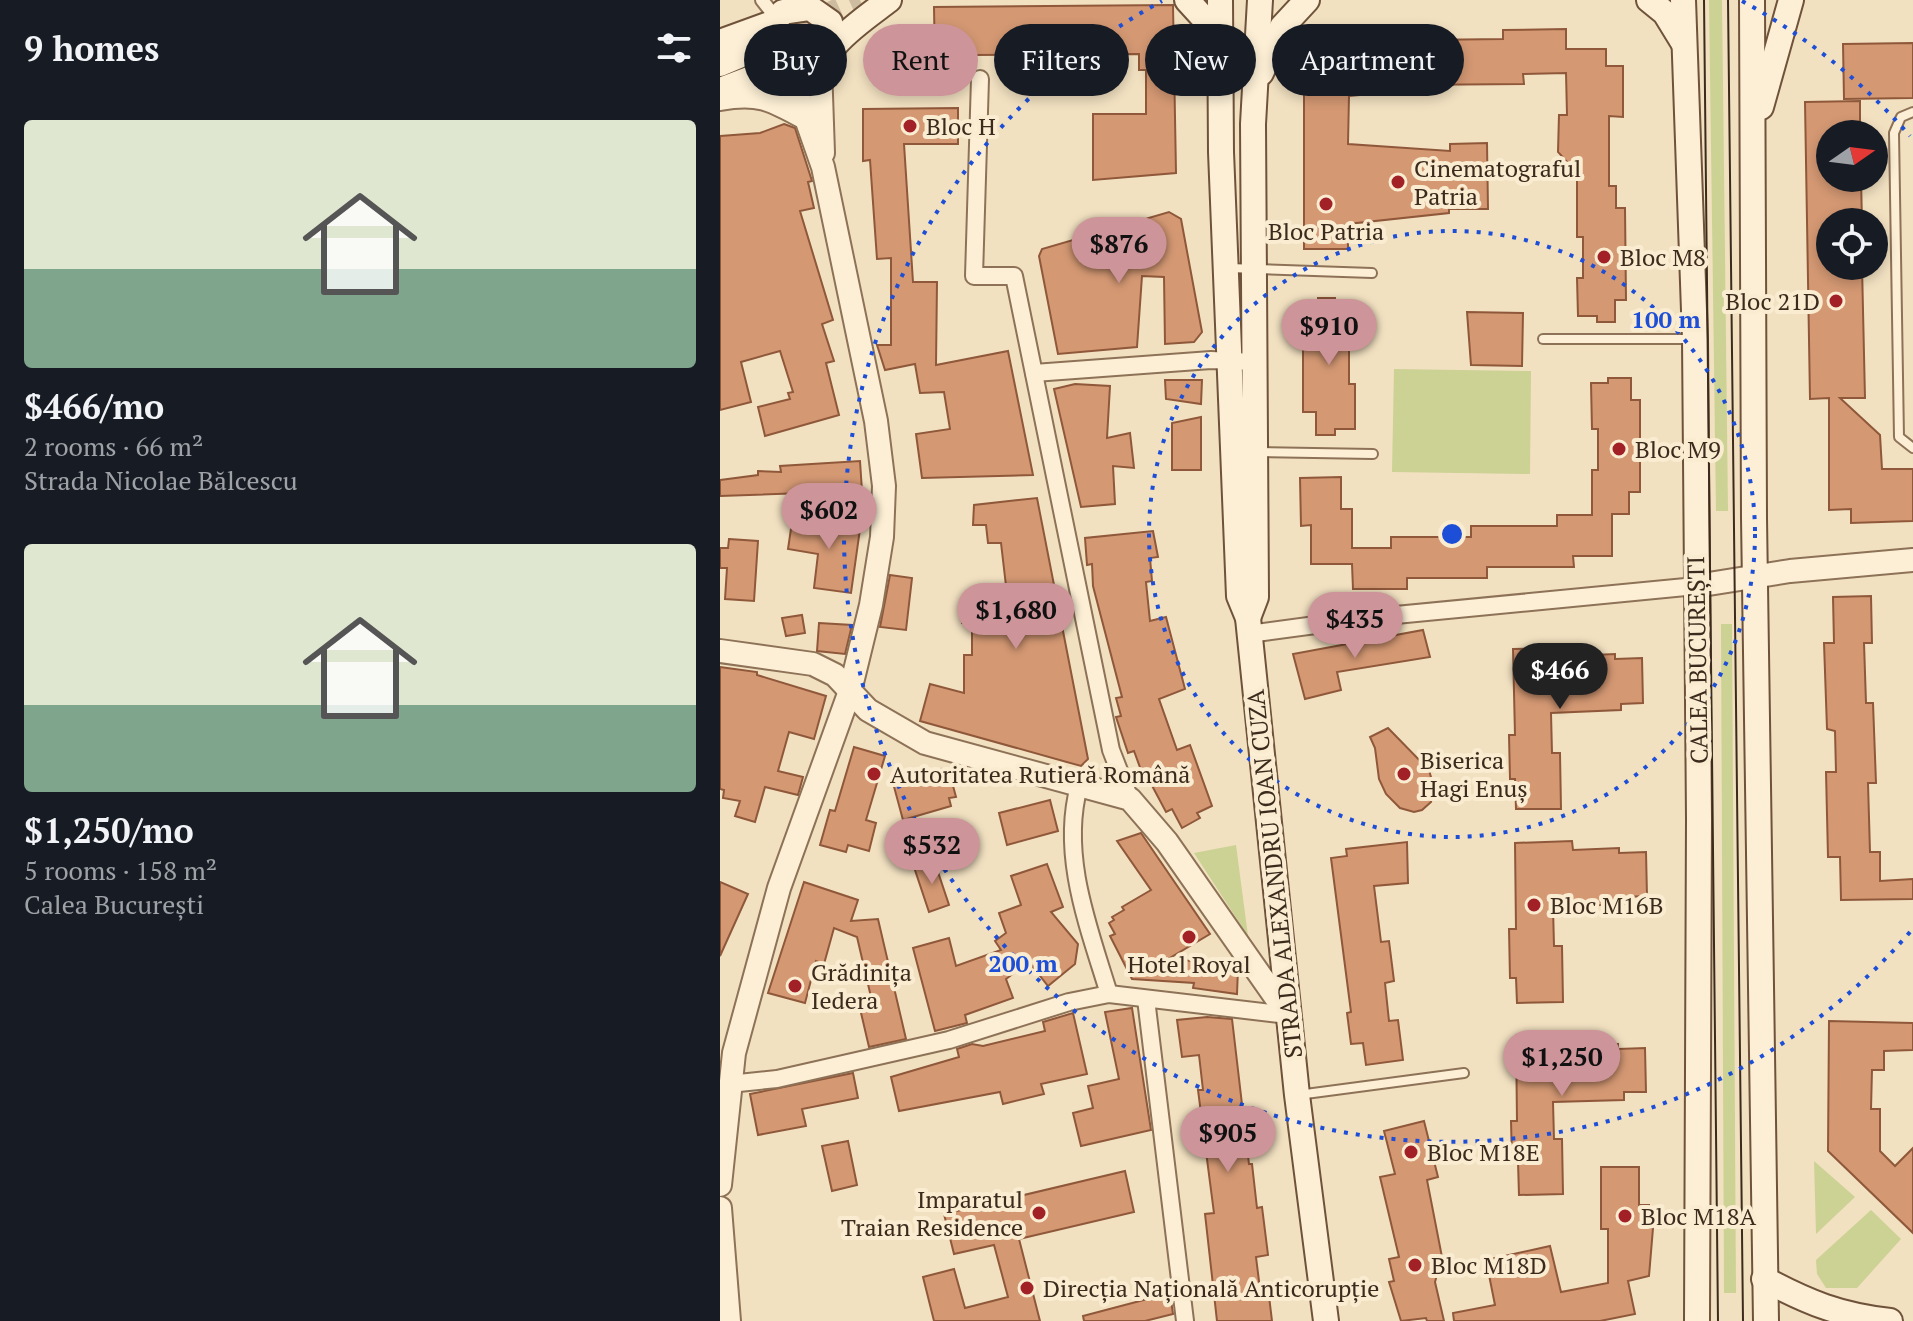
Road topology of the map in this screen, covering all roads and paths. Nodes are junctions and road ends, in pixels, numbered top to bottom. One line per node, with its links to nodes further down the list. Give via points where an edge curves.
1 (889, 0): 14 (main road)
2 (1187, 0): 12 (main road)
3 (1220, 0): 13 (main road, STRADA ALEXANDRU IOAN CUZA)
4 (1260, 0): 19 (main road, STRADA ALEXANDRU IOAN CUZA)
5 (1307, 0): 22 (main road, via 1282,27)
6 (1649, 0): 16 (main road, via 1681,35)
7 (1683, 0): 16 (main road, CALEA BUCUREȘTI)
8 (1752, 0): 31 (main road)
9 (1791, 0): 31 (main road)
10 (829, 6): 11 (main road)
11 (771, 13): 15 (main road)
12 (1209, 24)
13 (1220, 24)
14 (847, 35)
15 (720, 42)
16 (1686, 51): 37 (main road, CALEA BUCUREȘTI)
17 (744, 54): 18 (main road)
18 (720, 64)
19 (1256, 69)
20 (980, 79): 39 (street, via 974,276 1014,276)
21 (744, 82): 23 (main road)
22 (1256, 84)
23 (720, 90)
24 (796, 96): 30 (street)
25 (821, 96): 32 (street)
26 (1220, 96): 33 (main road, STRADA ALEXANDRU IOAN CUZA)
27 (1255, 96): 34 (main road, STRADA ALEXANDRU IOAN CUZA)
28 (720, 99): 30 (street, via 760,97)
29 (1913, 112): 40 (lane, via 1901,117 1894,133 1899,437)
30 (803, 117): 32 (street)
31 (1752, 141): 44 (main road)
32 (823, 167): 48 (street, via 876,421 884,486 871,605)
33 (1228, 268): 34 (lane); 38 (main road, STRADA ALEXANDRU IOAN CUZA)
34 (1255, 269): 35 (lane); 38 (main road, STRADA ALEXANDRU IOAN CUZA)
35 (1372, 273)
36 (1543, 339): 37 (lane)
37 (1695, 339): 45 (main road, CALEA BUCUREȘTI)
38 (1242, 361): 39 (street); 41 (main road, STRADA ALEXANDRU IOAN CUZA)
39 (1034, 373): 50 (street, via 1111,750)
40 (1913, 448)
41 (1244, 451): 42 (lane); 46 (main road, STRADA ALEXANDRU IOAN CUZA, via 1256,597)
42 (1373, 454)
43 (1913, 560): 44 (street)
44 (1755, 576): 45 (street); 59 (main road)
45 (1696, 586): 46 (street); 63 (main road, CALEA BUCUREȘTI)
46 (1248, 626): 53 (main road, STRADA ALEXANDRU IOAN CUZA)
47 (720, 651): 48 (street, via 813,664 835,675)
48 (850, 691): 49 (street, via 868,710 925,743); 55 (street, via 779,888)
49 (1079, 786): 50 (street); 51 (street, via 1071,844)
50 (1130, 799): 53 (street, via 1167,842)
51 (1109, 994): 52 (street); 55 (street, via 949,1040 777,1079)
52 (1146, 999): 53 (street); 61 (street)
53 (1288, 1015): 56 (main road, STRADA ALEXANDRU IOAN CUZA)
54 (1464, 1073): 56 (lane)
55 (729, 1084): 57 (street)
56 (1297, 1095): 62 (main road, STRADA ALEXANDRU IOAN CUZA)
57 (720, 1185)
58 (720, 1208): 60 (street)
59 (1764, 1279): 64 (main road); 65 (main road, via 1846,1316)
60 (729, 1321)
61 (1185, 1321)
62 (1326, 1321)
63 (1697, 1321)
64 (1766, 1321)
65 (1890, 1321)

